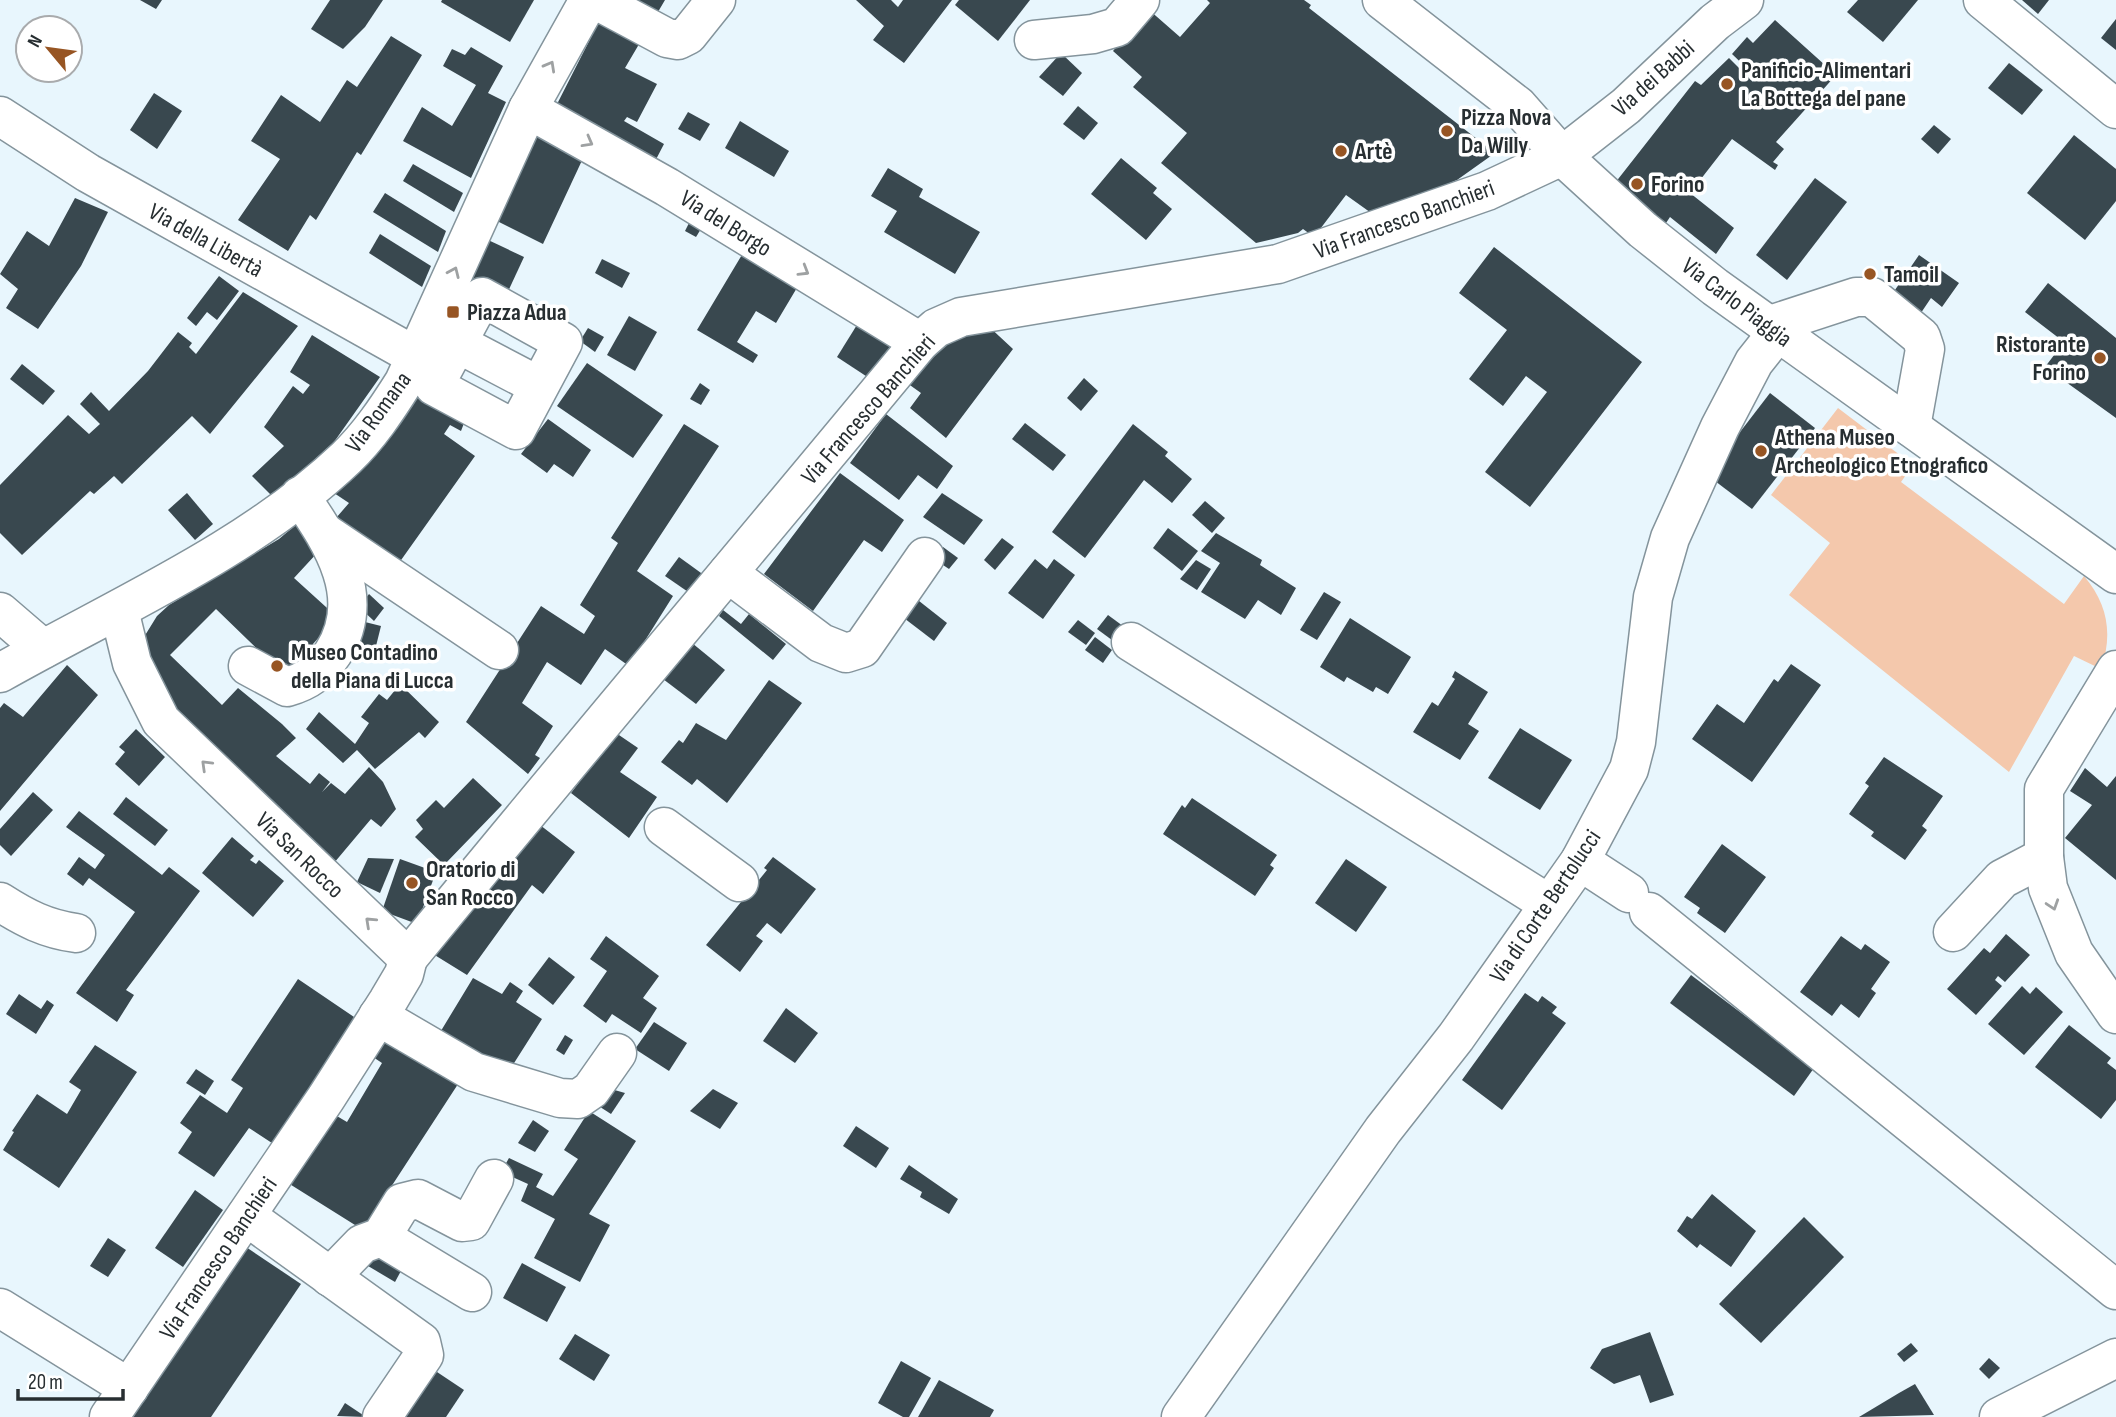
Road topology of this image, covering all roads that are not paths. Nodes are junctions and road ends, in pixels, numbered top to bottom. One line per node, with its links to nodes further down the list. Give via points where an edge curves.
1 (589, 0): 9 (street, Via Romana, one-way to 1)
2 (596, 0): 3 (street, via 678,40 688,35)
3 (716, 0)
4 (1140, 0): 8 (street, via 1117,27)
5 (1382, 0): 12 (street, Via Carlo Piaggia, via 1518,106)
6 (1744, 0): 12 (street, Via dei Babbi, via 1626,106)
7 (1983, 0): 10 (street)
8 (1034, 40)
9 (528, 109): 14 (street, Via del Borgo, one-way to 14, via 667,187); 15 (street, Via Romana, one-way to 9)
10 (2116, 109)
11 (0, 116): 15 (street, Via della Libertà, via 88,173)
12 (1562, 156): 13 (street, Via Carlo Piaggia, via 1643,230); 14 (street, Via Francesco Banchieri, via 1487,191 1278,264 961,317 936,328)
13 (1772, 330): 17 (street, Via Carlo Piaggia); 17 (street, via 1856,297 1872,297 1921,337 1925,349); 34 (street, Via di Corte Bertolucci, via 1720,427 1670,538 1653,597 1629,769)
14 (920, 342): 21 (street, Via Francesco Banchieri)
15 (434, 343): 16 (street); 18 (street, Via Romana, via 347,457)
16 (533, 383)
17 (1910, 427): 22 (street, Via Carlo Piaggia)
18 (300, 496): 19 (street); 23 (street, Via Romana, via 188,572)
19 (325, 533): 27 (street); 28 (street, via 349,593 349,614 340,641 322,670 287,688)
20 (925, 557): 21 (street, via 862,648 846,653 821,643)
21 (728, 573): 40 (street, Via Francesco Banchieri)
22 (2116, 574)
23 (120, 610): 26 (street, Via Romana); 40 (street, Via San Rocco, one-way to 23, via 161,721 132,663)
24 (0, 612): 26 (street)
25 (1131, 642): 37 (street)
26 (43, 649): 30 (street, Via Romana)
27 (499, 650)
28 (248, 666)
29 (2116, 670): 33 (street, via 2044,789)
30 (0, 673)
31 (1273, 755): 37 (street)
32 (664, 827): 35 (street)
33 (2044, 858): 38 (street, via 2002,879); 41 (street, one-way to 41, via 2048,888 2074,953)
34 (1580, 861): 37 (street, Via di Corte Bertolucci); 48 (street, via 1639,903)
35 (739, 883)
36 (0, 902): 39 (street, via 28,920)
37 (1542, 914): 55 (street, Via di Corte Bertolucci)
38 (1953, 932)
39 (76, 933)
40 (408, 958): 42 (street, via 404,974)
41 (2116, 1014)
42 (378, 1016): 43 (street, via 474,1072 559,1098 578,1099 591,1090); 45 (street, Via Francesco Banchieri)
43 (617, 1053)
44 (494, 1179): 46 (street, via 471,1221 462,1222 410,1199 402,1203)
45 (246, 1216): 47 (street); 52 (street, Via Francesco Banchieri)
46 (381, 1237): 47 (street, via 362,1244); 49 (street)
47 (330, 1277): 54 (street, via 421,1342 424,1355)
48 (2116, 1290)
49 (472, 1292)
50 (0, 1308): 52 (street)
51 (2116, 1358): 53 (street)
52 (116, 1409)
53 (2023, 1412)
54 (382, 1417)
55 (1181, 1417)

